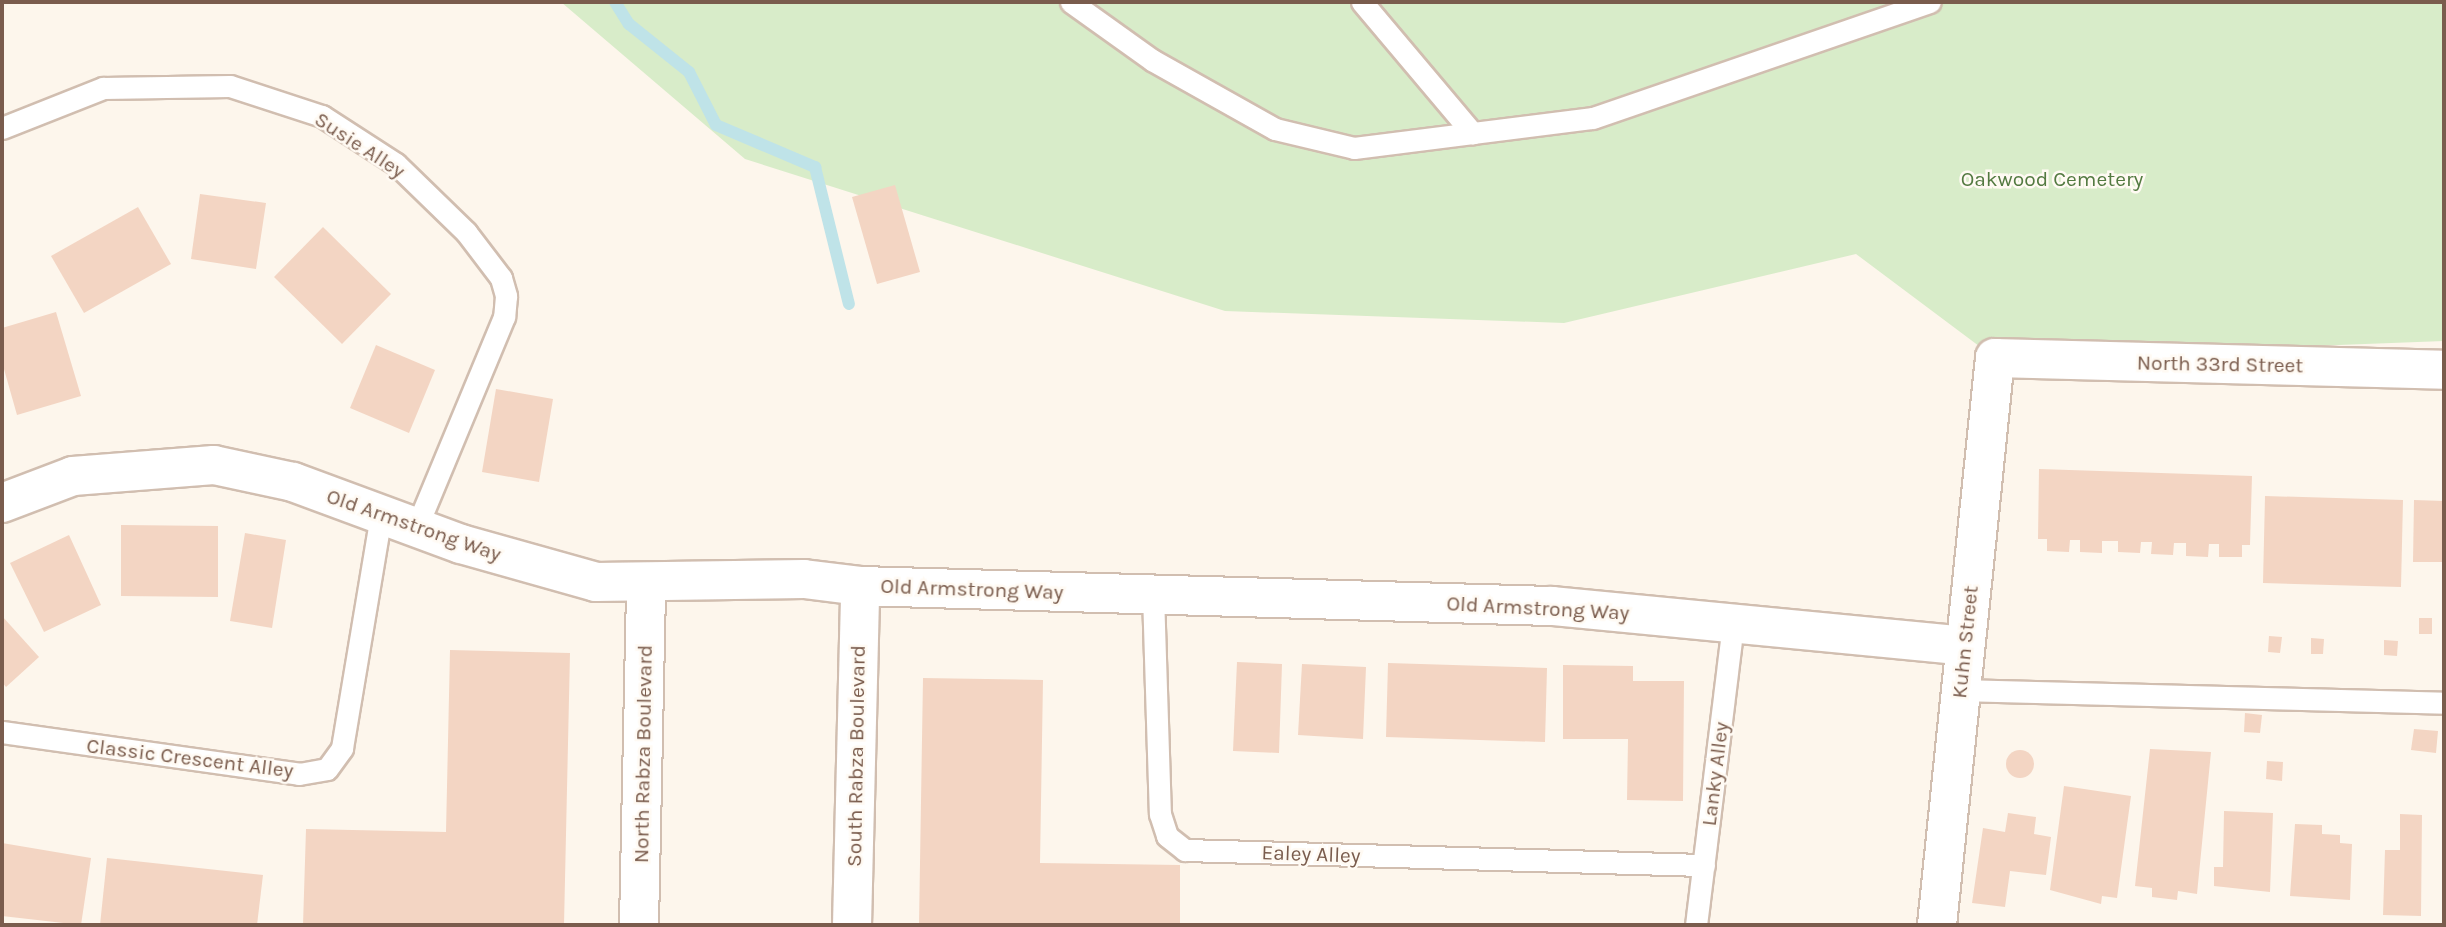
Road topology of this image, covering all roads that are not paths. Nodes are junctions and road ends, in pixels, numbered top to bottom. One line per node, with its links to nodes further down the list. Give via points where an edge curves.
1 (1071, 2): 5 (lane, via 1152,60 1275,129 1354,148)
2 (1362, 2): 5 (lane)
3 (1930, 2): 5 (lane, via 1593,118)
4 (2, 128): 10 (lane, Susie Alley, via 103,88 230,86 322,116 416,183 488,258 506,296 504,317)
5 (1473, 134)
6 (1996, 358): 7 (street, North 33rd Street); 15 (street, Kuhn Street)
7 (2444, 370)
8 (2, 503): 9 (street, Old Armstrong Way, via 74,476 176,463 253,471)
9 (381, 515): 10 (street, Old Armstrong Way); 18 (lane, Classic Crescent Alley, via 342,748 327,769 299,774)
10 (416, 528): 11 (street, Old Armstrong Way, via 596,582)
11 (646, 583): 12 (street, Old Armstrong Way, via 804,579); 20 (street, North Rabza Boulevard)
12 (860, 586): 13 (street, Old Armstrong Way); 21 (street, South Rabza Boulevard)
13 (1153, 594): 14 (street, Old Armstrong Way, via 1564,607); 19 (lane, Ealey Alley, via 1160,814 1167,836 1185,850)
14 (1733, 622): 15 (street, Old Armstrong Way); 19 (lane, Lanky Alley)
15 (1965, 646): 16 (street, Kuhn Street)
16 (1960, 690): 17 (lane); 23 (street, Kuhn Street)
17 (2444, 703)
18 (2, 732)
19 (1704, 865): 22 (lane, Lanky Alley)
20 (639, 925)
21 (852, 925)
22 (1696, 925)
23 (1937, 925)

